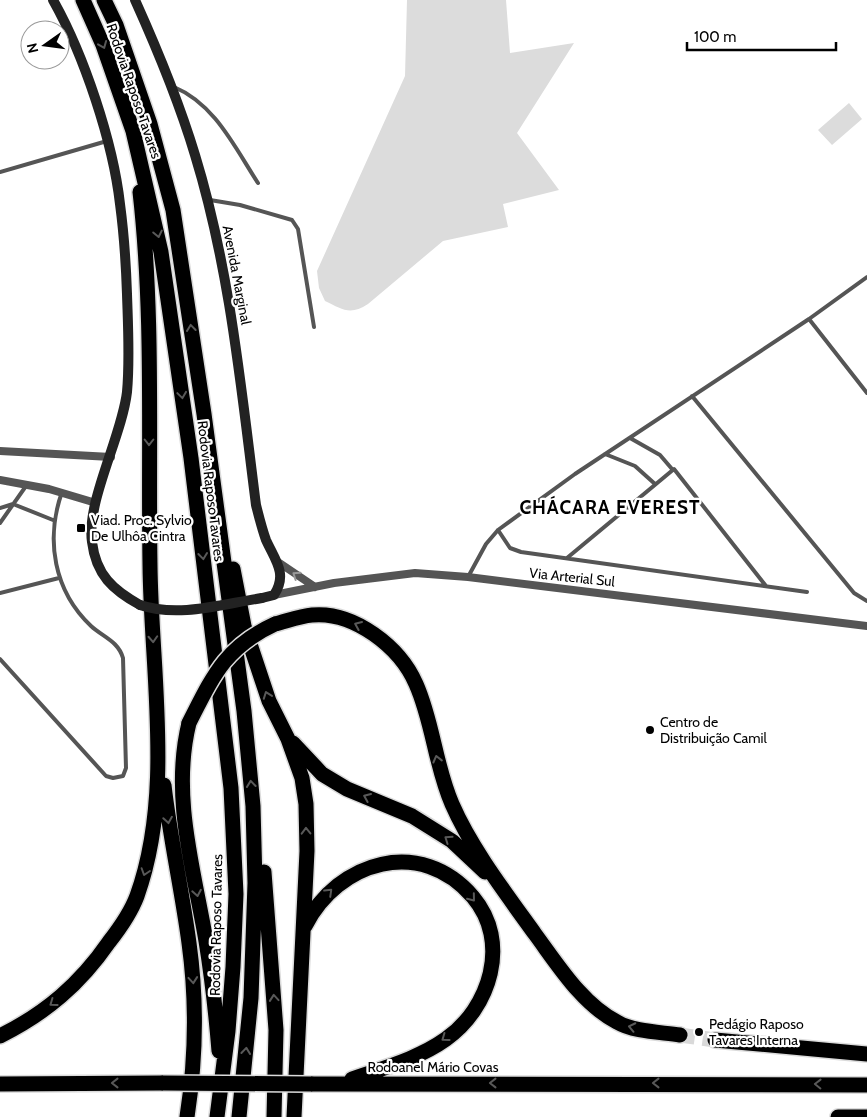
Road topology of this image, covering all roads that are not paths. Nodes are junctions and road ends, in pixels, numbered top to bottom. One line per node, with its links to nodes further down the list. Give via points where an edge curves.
1 (53, 0): 7 (main road, via 96,101)
2 (83, 0): 6 (highway, Rodovia Raposo Tavares, one-way to 6, via 103,45)
3 (104, 0): 18 (highway, Rodovia Raposo Tavares, one-way to 3, via 173,210 150,124 116,25)
4 (135, 0): 5 (main road, Avenida Marginal)
5 (172, 86): 9 (lane, via 198,100 218,121); 10 (main road, Avenida Marginal)
6 (133, 131): 44 (highway, one-way to 44, via 149,318 150,568); 56 (highway, Rodovia Raposo Tavares, one-way to 56, via 162,252 231,788 236,894)
7 (107, 141): 8 (lane); 20 (main road, via 120,202 128,328 127,393)
8 (0, 172)
9 (258, 184)
10 (207, 199): 13 (lane, via 292,220 298,229); 33 (main road, Avenida Marginal, via 232,317 256,506 261,526)
11 (867, 276): 12 (lane)
12 (809, 319): 14 (lane); 15 (lane)
13 (314, 327)
14 (867, 393)
15 (692, 396): 16 (lane); 41 (lane, via 854,593)
16 (630, 438): 19 (lane); 21 (lane, via 660,455)
17 (0, 450): 20 (street)
18 (209, 452): 45 (highway, one-way to 18, via 269,701 244,626); 46 (highway, Rodovia Raposo Tavares, one-way to 18, via 244,712)
19 (606, 454): 24 (lane, via 635,466); 31 (lane)
20 (111, 457): 26 (main road)
21 (672, 469): 24 (lane); 36 (lane)
22 (0, 480): 23 (street)
23 (28, 484): 25 (street); 27 (lane)
24 (655, 484): 32 (lane)
25 (62, 492): 26 (street); 29 (lane)
26 (96, 502): 40 (main road, bridge, via 91,540 94,558 117,592 140,605 167,612 184,611)
27 (13, 504): 28 (lane); 29 (lane); 30 (lane)
28 (0, 508)
29 (53, 520): 35 (lane, via 55,564)
30 (0, 523)
31 (498, 530): 32 (lane, via 510,548 516,551); 34 (lane, via 486,544)
32 (567, 558): 36 (lane)
33 (278, 562): 37 (street, one-way to 33); 40 (main road, Avenida Marginal, via 281,581)
34 (468, 577): 37 (street, Via Arterial Sul, via 415,573); 42 (street, Via Arterial Sul)
35 (60, 578): 39 (lane); 43 (lane, via 78,613 120,650 125,672 126,768 123,776 106,776)
36 (766, 586): 38 (lane)
37 (315, 587): 40 (street, Via Arterial Sul)
38 (808, 592)
39 (0, 593)
40 (274, 595)
41 (867, 601)
42 (867, 626)
43 (0, 659)
44 (157, 719): 50 (highway, one-way to 50, via 155,823 148,864 136,898 122,925 77,984 54,1003); 58 (highway, one-way to 58, via 166,805 194,992 194,1071)
45 (288, 739): 47 (highway, one-way to 45, via 452,841 412,816 347,789 322,774); 48 (highway, one-way to 45, via 306,804 302,778)
46 (253, 806): 60 (highway, Rodovia Raposo Tavares, one-way to 46, via 252,998); 61 (highway, one-way to 46, via 276,1030 263,863)
47 (498, 883): 49 (highway, one-way to 47, via 619,1024 606,1016 564,973); 56 (highway, one-way to 56, bridge, via 452,805 441,777 416,683 395,652 373,631 345,620 313,615 275,624 252,634 229,655 212,678 189,723 183,758 184,813 215,1005)
48 (302, 932): 53 (highway, one-way to 53, via 313,910 337,884 356,872 405,862 433,868 473,897 492,937 493,965 486,993 459,1027 446,1039 410,1058); 62 (highway)
49 (680, 1035)
50 (0, 1036)
51 (715, 1040): 52 (highway)
52 (867, 1054)
53 (339, 1083): 54 (highway, Rodoanel Mário Covas, one-way to 54, bridge); 55 (highway, Rodoanel Mário Covas, one-way to 53)
54 (0, 1084)
55 (867, 1085)
56 (222, 1088): 59 (highway, Rodovia Raposo Tavares)
57 (867, 1116): 63 (highway)
58 (187, 1117)
59 (217, 1117)
60 (239, 1117)
61 (274, 1117)
62 (294, 1117)
63 (838, 1117)

